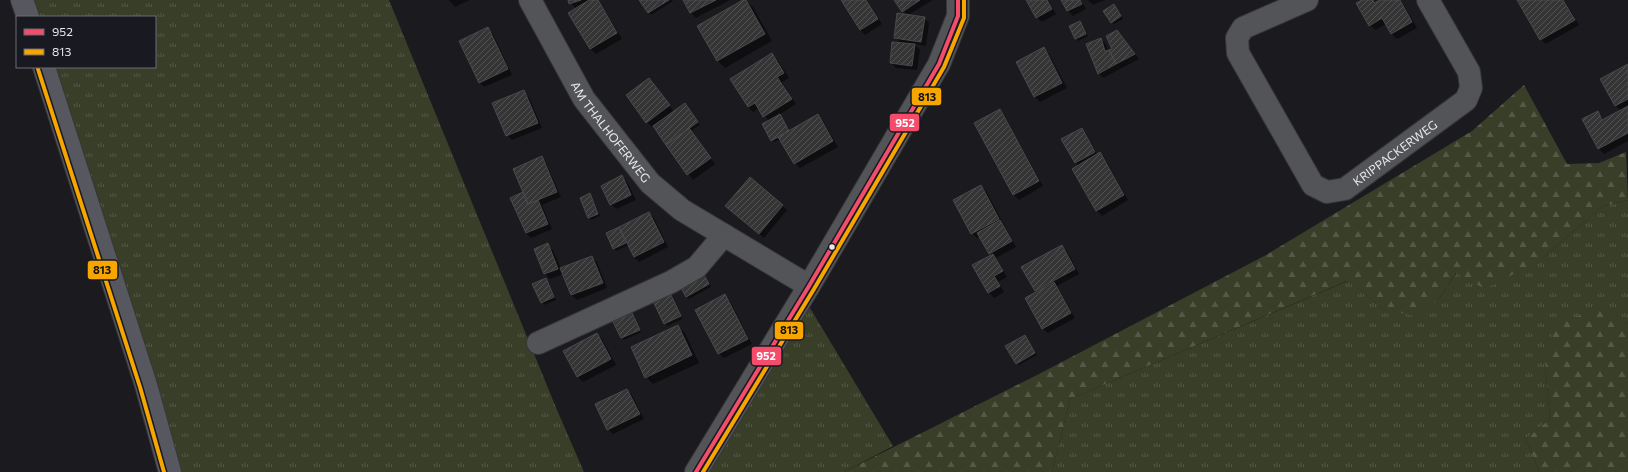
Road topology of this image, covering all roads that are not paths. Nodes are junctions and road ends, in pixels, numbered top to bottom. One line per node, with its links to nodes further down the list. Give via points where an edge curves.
1 (22, 0): 6 (main road)
2 (530, 0): 8 (street, AM THALHOFERWEG, via 584,99 650,183 682,210)
3 (958, 0): 9 (street, via 958,16 939,64)
4 (1307, 0): 5 (street, KRIPPACKERWEG, via 1243,28 1237,38 1238,53 1313,185 1327,192 1345,189 1466,100 1471,88 1469,72)
5 (1428, 0)
6 (28, 16)
7 (44, 68): 11 (main road, via 146,385)
8 (724, 235): 9 (street, AM THALHOFERWEG); 10 (street, via 691,271)
9 (809, 286): 12 (street)
10 (538, 344)
11 (170, 472)
12 (696, 472)

